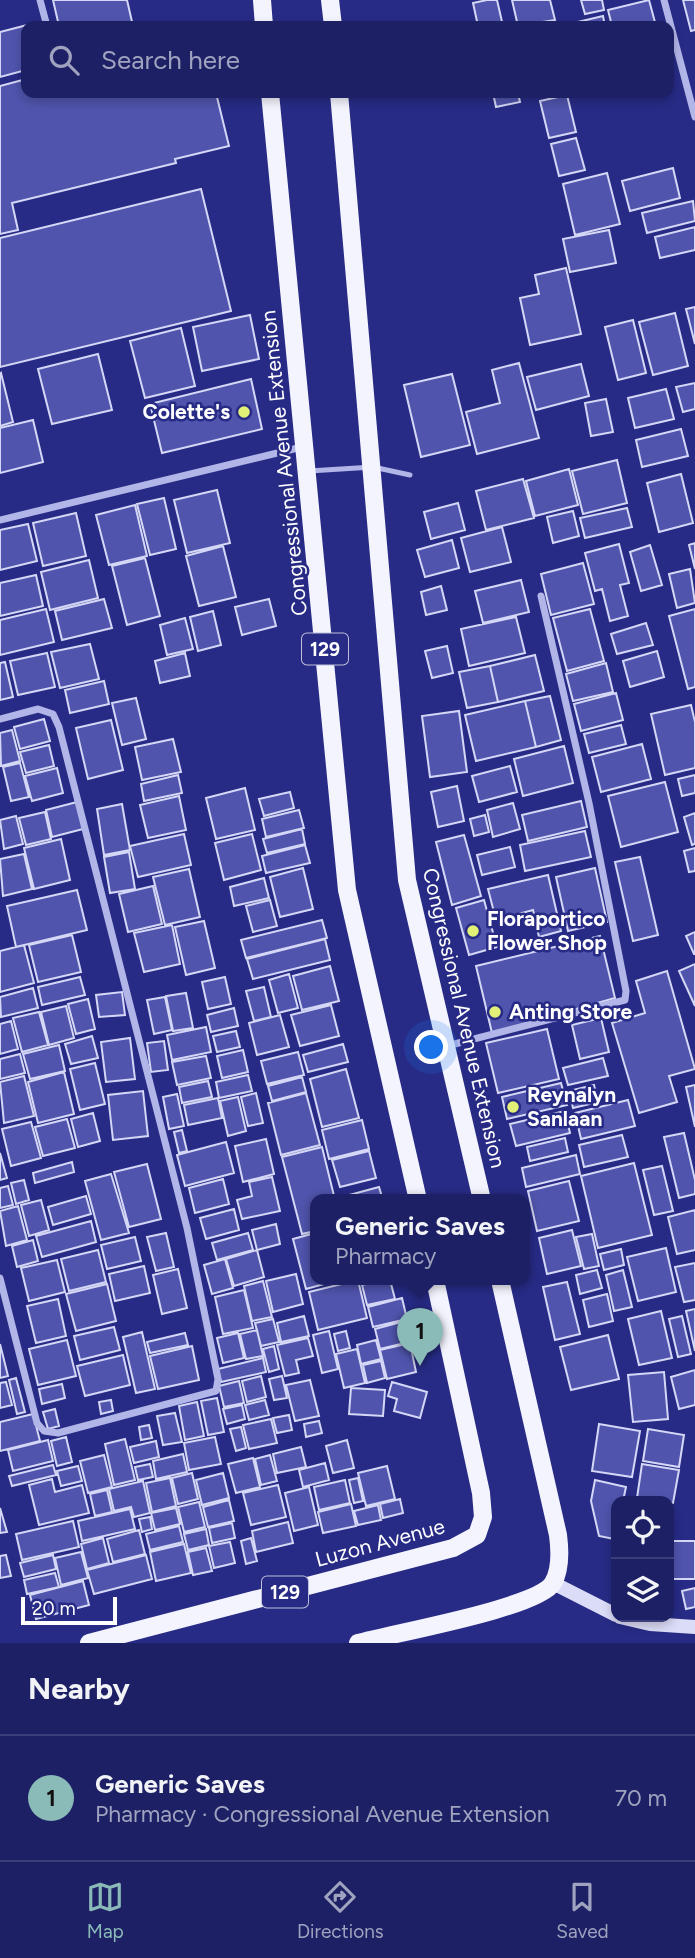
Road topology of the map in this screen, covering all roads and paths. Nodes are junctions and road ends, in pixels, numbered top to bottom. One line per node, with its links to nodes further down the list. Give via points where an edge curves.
1 (40, 0): 5 (street)
2 (261, 0): 6 (main road)
3 (330, 0): 7 (main road)
4 (664, 0): 8 (street)
5 (46, 21)
6 (263, 21)
7 (332, 21)
8 (670, 21)
9 (674, 38): 12 (street)
10 (271, 98): 13 (main road, Congressional Avenue Extension / 129)
11 (339, 98): 14 (main road, Congressional Avenue Extension)
12 (695, 117)
13 (306, 446): 15 (main road, Congressional Avenue Extension / 129); 17 (street)
14 (373, 467): 15 (lane); 16 (lane); 20 (main road, Congressional Avenue Extension, via 407,880)
15 (309, 471): 21 (main road, Congressional Avenue Extension / 129, via 347,890)
16 (410, 475)
17 (0, 520)
18 (541, 596): 20 (street, via 589,803 625,1000)
19 (0, 719): 23 (street, via 38,709 53,714 59,727 187,1228 218,1379 216,1391 58,1433 44,1431 37,1423)
20 (445, 1047): 22 (main road, Congressional Avenue Extension)
21 (417, 1194)
22 (481, 1194)
23 (0, 1278)
24 (436, 1285): 31 (main road, Luzon Avenue / 129, via 481,1493 484,1517 477,1535 453,1548)
25 (501, 1285): 26 (main road, via 558,1535 559,1563)
26 (553, 1583): 27 (main road); 30 (main road, via 541,1595 515,1605)
27 (611, 1612)
28 (642, 1622): 29 (main road)
29 (695, 1627)
30 (386, 1639): 32 (main road)
31 (89, 1643)
32 (358, 1643)

